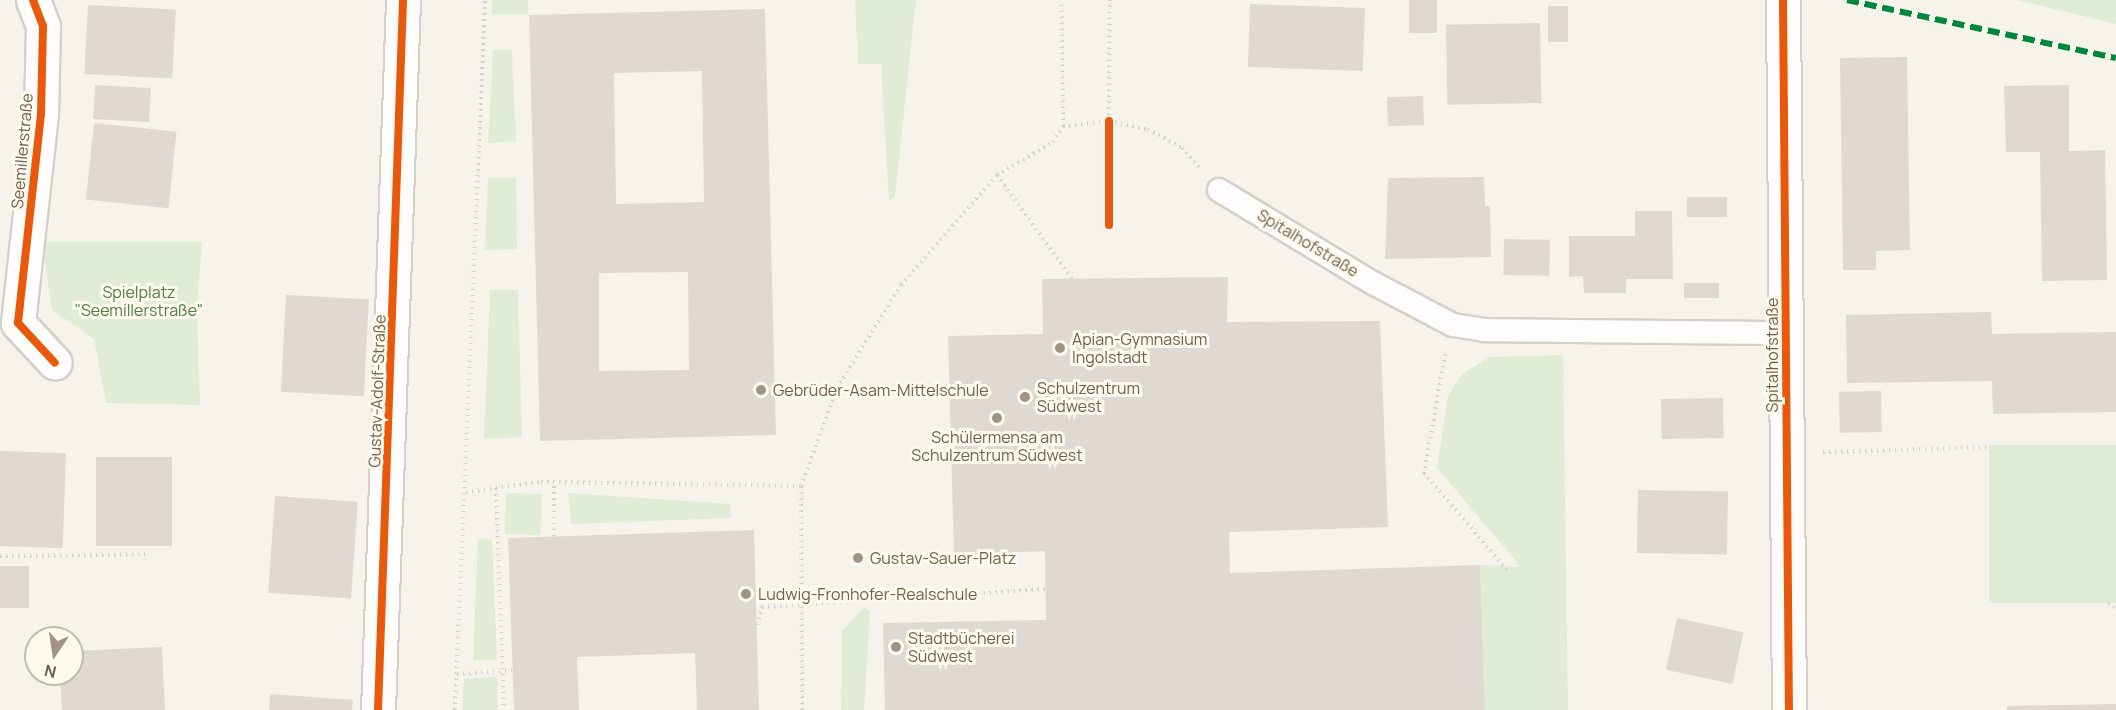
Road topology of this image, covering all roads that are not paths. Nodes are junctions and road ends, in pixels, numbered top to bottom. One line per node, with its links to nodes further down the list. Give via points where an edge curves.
1 (33, 0): 6 (street, Seemillerstraße, via 42,26 41,114 18,322)
2 (403, 0): 7 (street, Gustav-Adolf-Straße)
3 (1783, 0): 5 (street, Spitalhofstraße)
4 (1219, 190): 5 (lane, Spitalhofstraße, via 1371,282 1453,325 1483,330)
5 (1785, 333): 8 (street, Spitalhofstraße)
6 (55, 363)
7 (378, 710)
8 (1789, 710)

